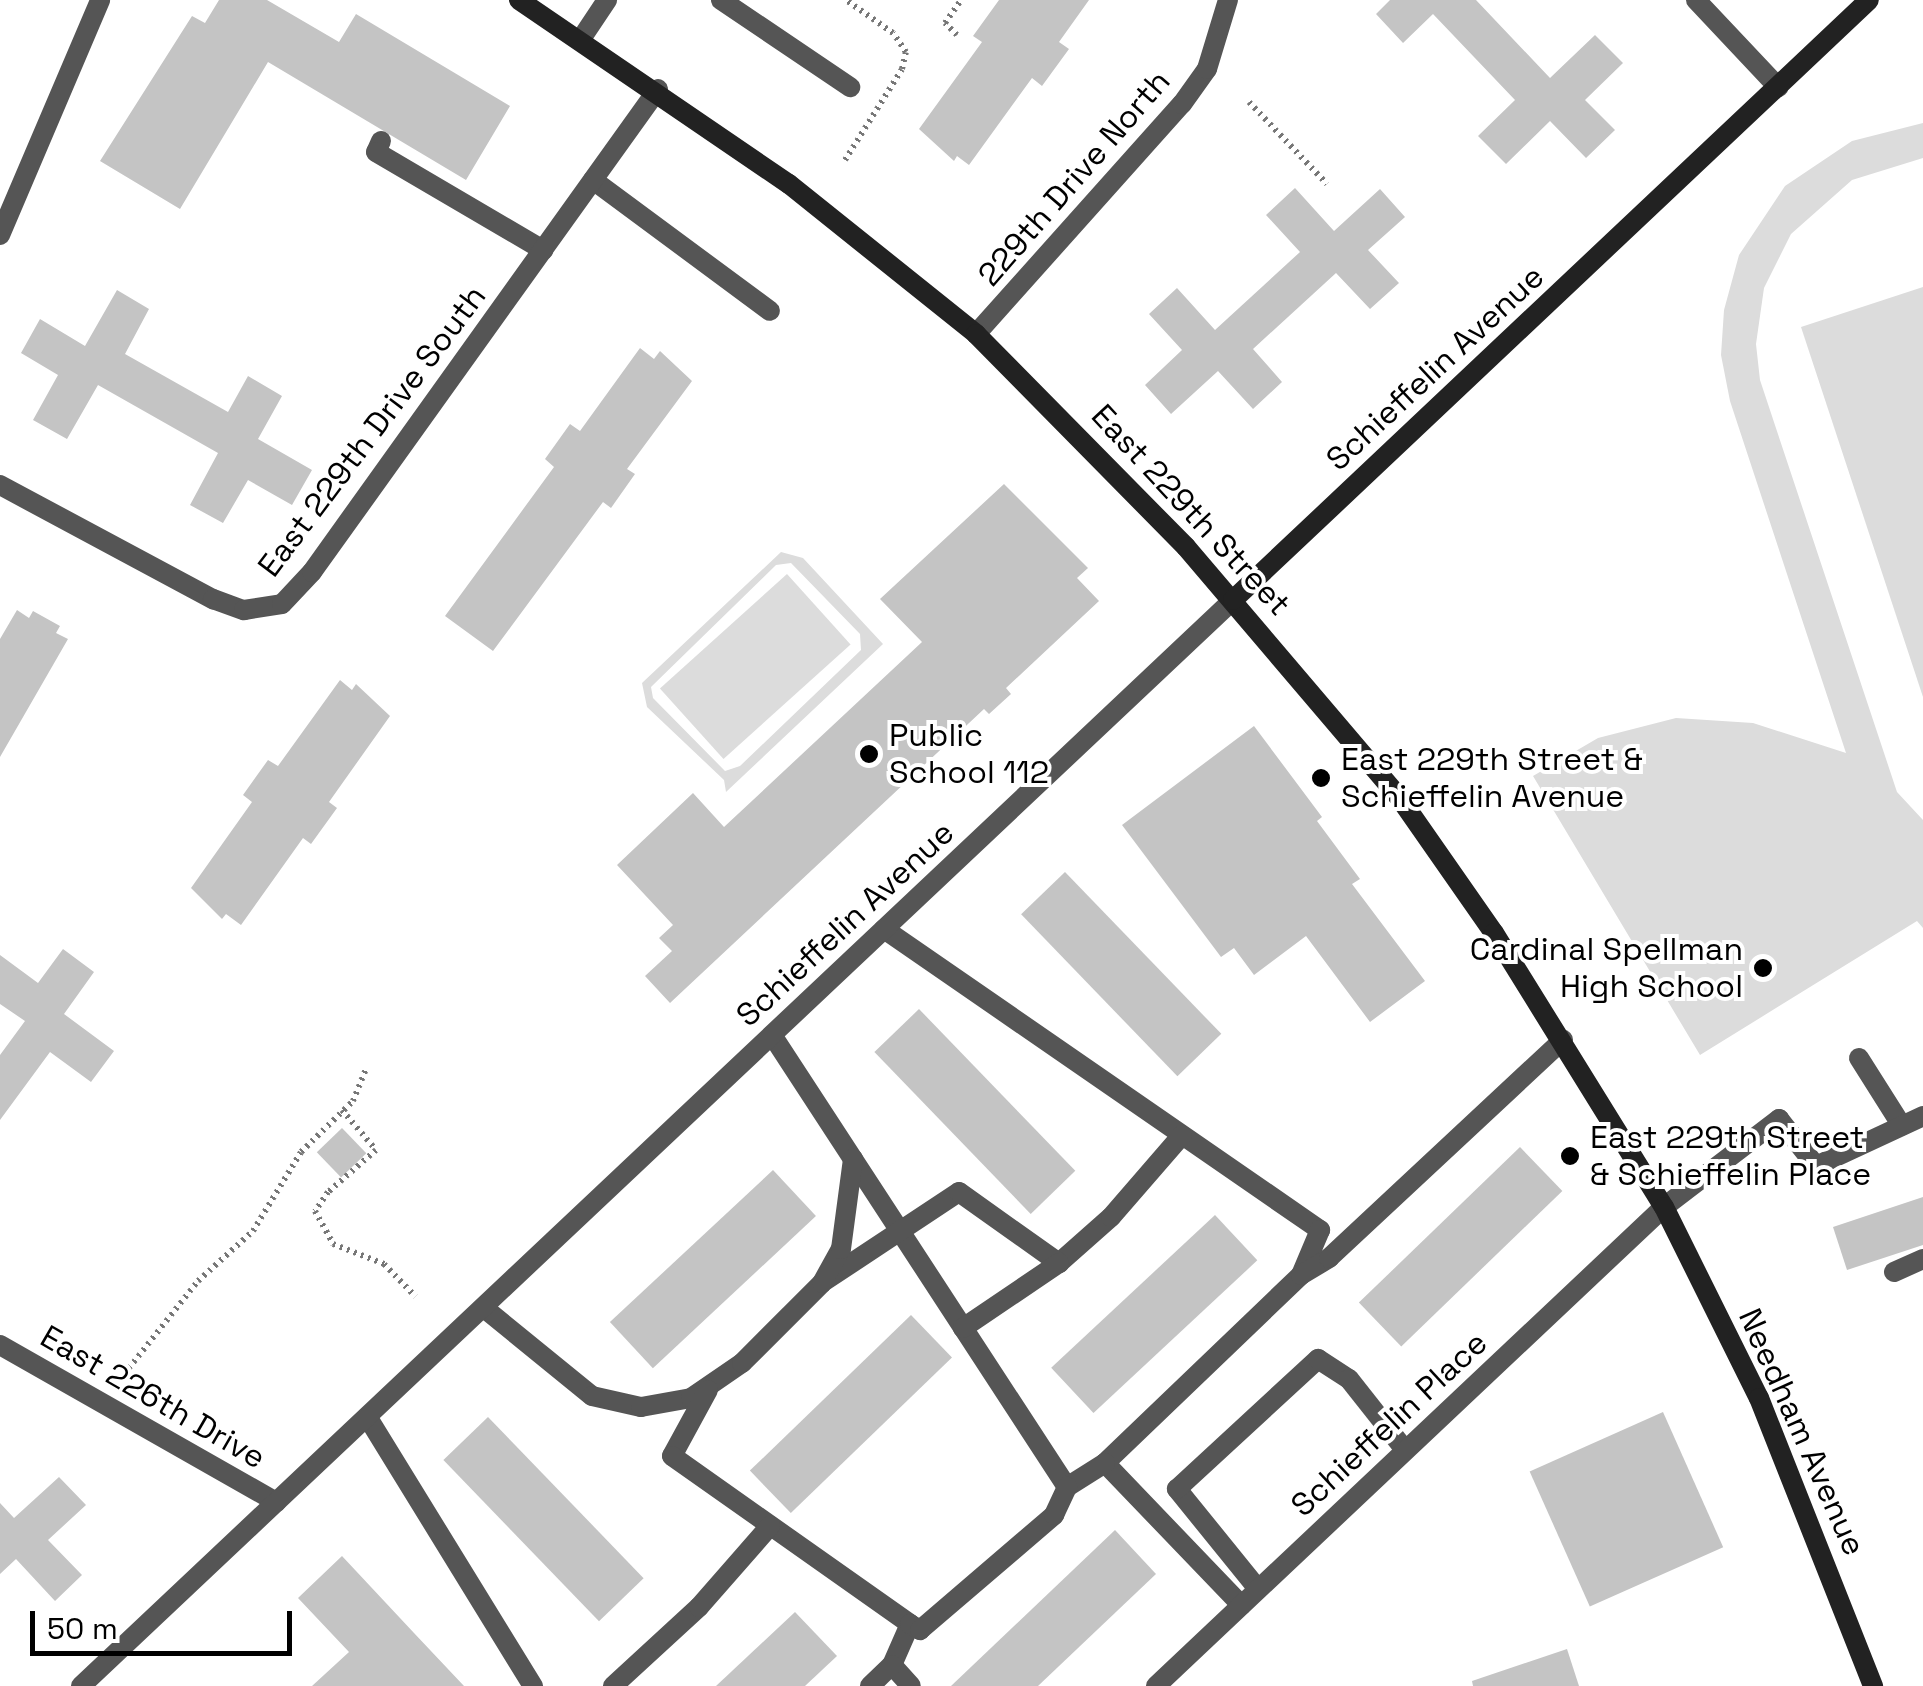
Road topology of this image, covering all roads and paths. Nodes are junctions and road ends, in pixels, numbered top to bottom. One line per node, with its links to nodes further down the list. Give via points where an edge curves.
1 (100, 0): 20 (street)
2 (520, 0): 11 (street, East 229th Street)
3 (606, 0): 11 (street)
4 (720, 0): 12 (street)
5 (846, 0): 17 (path, via 893,33 906,52)
6 (960, 0): 10 (path, via 945,23)
7 (1228, 0): 23 (street, 229th Drive North, via 1207,68 1182,104)
8 (1696, 0): 13 (street)
9 (1870, 0): 13 (street, Schieffelin Avenue)
10 (958, 35)
11 (581, 40): 14 (street, East 229th Street)
12 (850, 87)
13 (1778, 87): 25 (street, Schieffelin Avenue)
14 (658, 89): 18 (street, East 229th Drive South); 23 (street, East 229th Street)
15 (1249, 102): 19 (path)
16 (381, 142): 21 (street, via 376,152)
17 (845, 160)
18 (593, 180): 21 (street, East 229th Drive South); 22 (street)
19 (1327, 184)
20 (0, 235)
21 (543, 250): 24 (street, East 229th Drive South, via 312,572 282,604 244,610 213,599)
22 (770, 310)
23 (976, 334): 25 (street, East 229th Street, via 1080,434)
24 (0, 486)
25 (1233, 600): 26 (street, Schieffelin Avenue); 28 (street, East 229th Street, via 1399,798)
26 (884, 929): 27 (street, Schieffelin Avenue); 34 (street)
27 (772, 1035): 35 (street); 44 (street, Schieffelin Avenue)
28 (1563, 1040): 36 (street, East 229th Street); 41 (street, via 1329,1258)
29 (1859, 1058): 33 (street)
30 (366, 1068): 31 (path)
31 (342, 1110): 43 (path, via 376,1150 315,1212 334,1244 384,1264); 47 (path, via 301,1152 254,1231 198,1282)
32 (1923, 1116): 33 (street)
33 (1902, 1126): 36 (street, Schieffelin Place, via 1816,1166 1779,1119)
34 (1182, 1134): 39 (street, via 1111,1217); 41 (street, via 1320,1230)
35 (853, 1159): 37 (street); 42 (street, via 841,1249)
36 (1664, 1208): 50 (street, Schieffelin Place); 65 (street, Needham Avenue, via 1759,1398)
37 (902, 1234): 39 (street, via 959,1192); 42 (street); 45 (street)
38 (1923, 1260): 40 (street)
39 (1059, 1263): 45 (street)
40 (1894, 1272)
41 (1301, 1275): 51 (street)
42 (822, 1283): 48 (street)
43 (415, 1296)
44 (484, 1308): 48 (street, via 592,1396 640,1407 691,1398); 49 (street, Schieffelin Avenue)
45 (963, 1328): 52 (street)
46 (0, 1344): 53 (street, East 226th Drive)
47 (129, 1368)
48 (712, 1384): 54 (street, via 672,1456)
49 (368, 1418): 53 (street, Schieffelin Avenue); 60 (street)
50 (1405, 1450): 55 (street, Schieffelin Place); 55 (street, via 1349,1379 1318,1359 1176,1489)
51 (1105, 1463): 52 (street); 56 (street)
52 (1067, 1487): 57 (street, via 1054,1515 920,1630)
53 (276, 1502): 59 (street, Schieffelin Avenue)
54 (770, 1526): 57 (street); 61 (street, via 700,1608)
55 (1258, 1589): 56 (street, Schieffelin Place)
56 (1241, 1605): 64 (street, Schieffelin Place)
57 (910, 1624): 58 (street)
58 (892, 1665): 62 (street); 63 (street)
59 (81, 1686)
60 (534, 1686)
61 (613, 1686)
62 (870, 1686)
63 (911, 1686)
64 (1156, 1686)
65 (1872, 1686)

